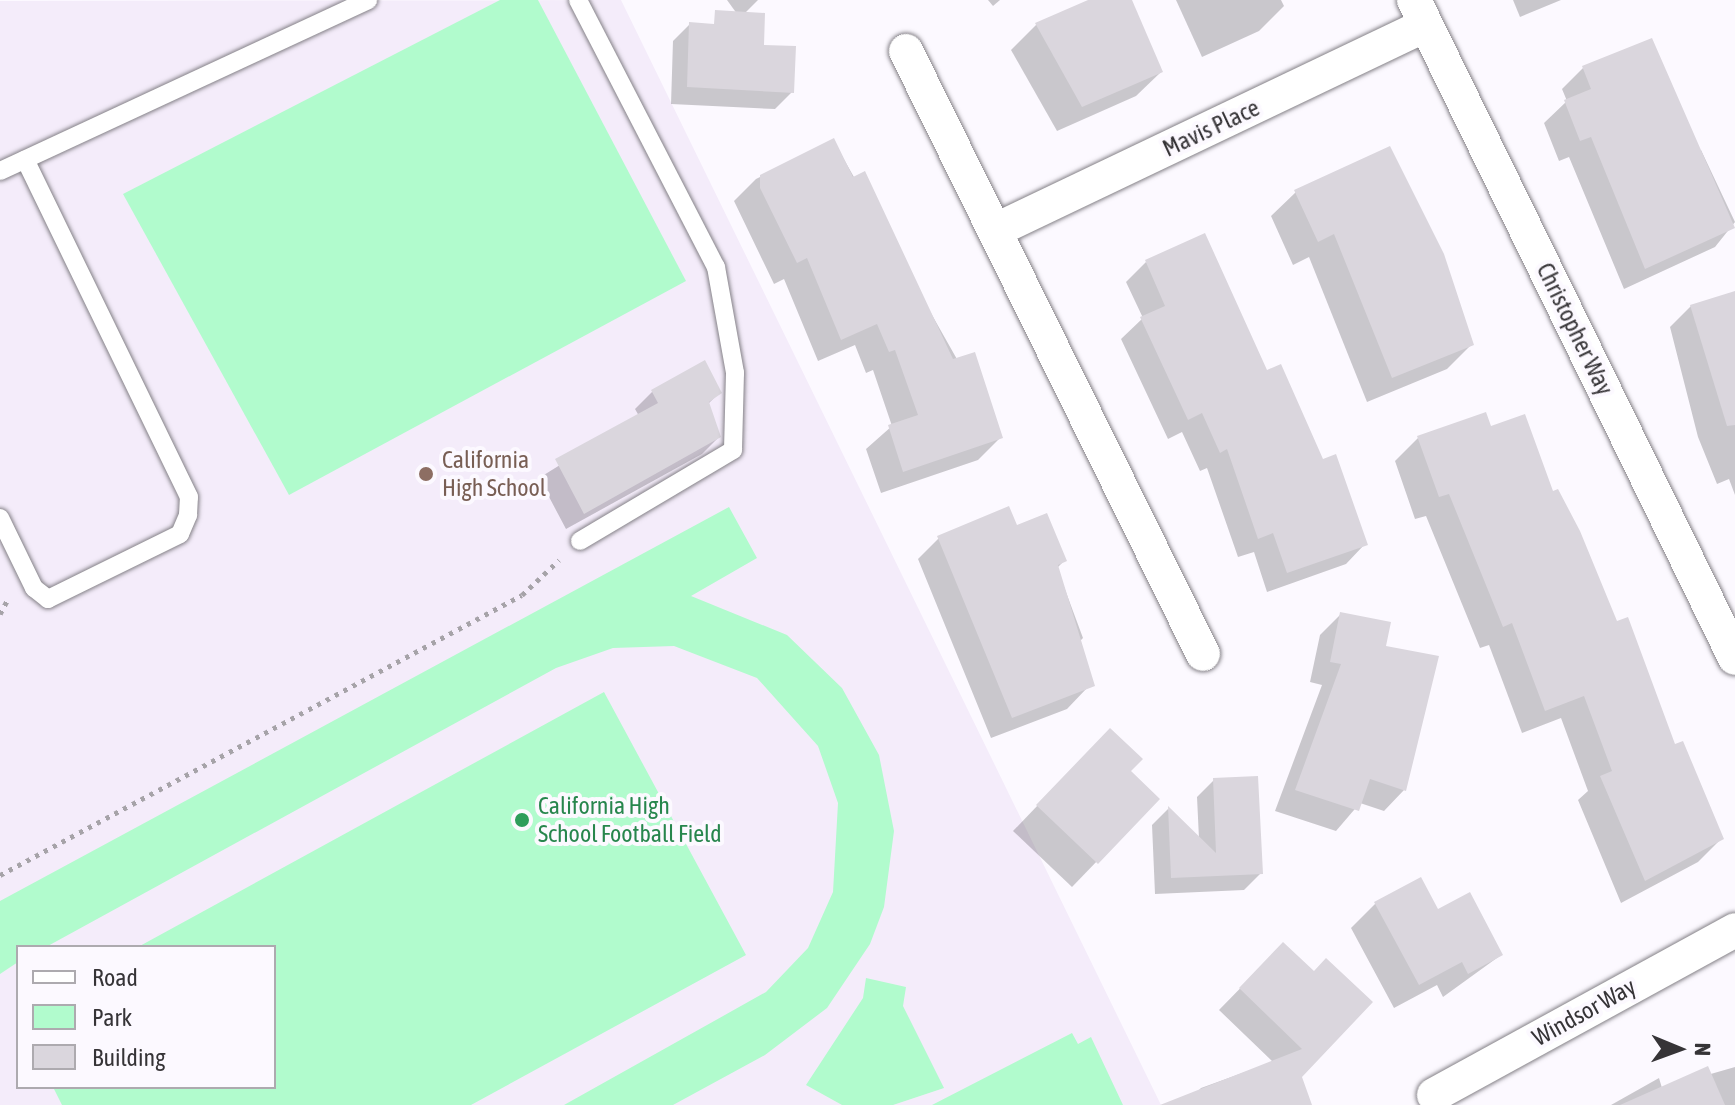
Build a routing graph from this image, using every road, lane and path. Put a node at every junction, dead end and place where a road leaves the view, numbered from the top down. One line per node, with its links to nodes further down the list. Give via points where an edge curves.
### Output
1 (368, 0): 5 (lane)
2 (578, 0): 9 (lane, via 716,267 735,373 733,450)
3 (1420, 13): 7 (street, Mavis Place); 11 (street, Christopher Way)
4 (906, 51): 7 (street)
5 (25, 160): 6 (lane); 8 (lane, via 189,497 188,515 180,534 48,599 34,588)
6 (0, 171)
7 (996, 230): 10 (street)
8 (0, 518)
9 (580, 541): 12 (path, via 522,595)
10 (1203, 654)
11 (1735, 658)
12 (0, 875)
13 (1735, 930): 14 (street, Windsor Way)
14 (1434, 1095)

